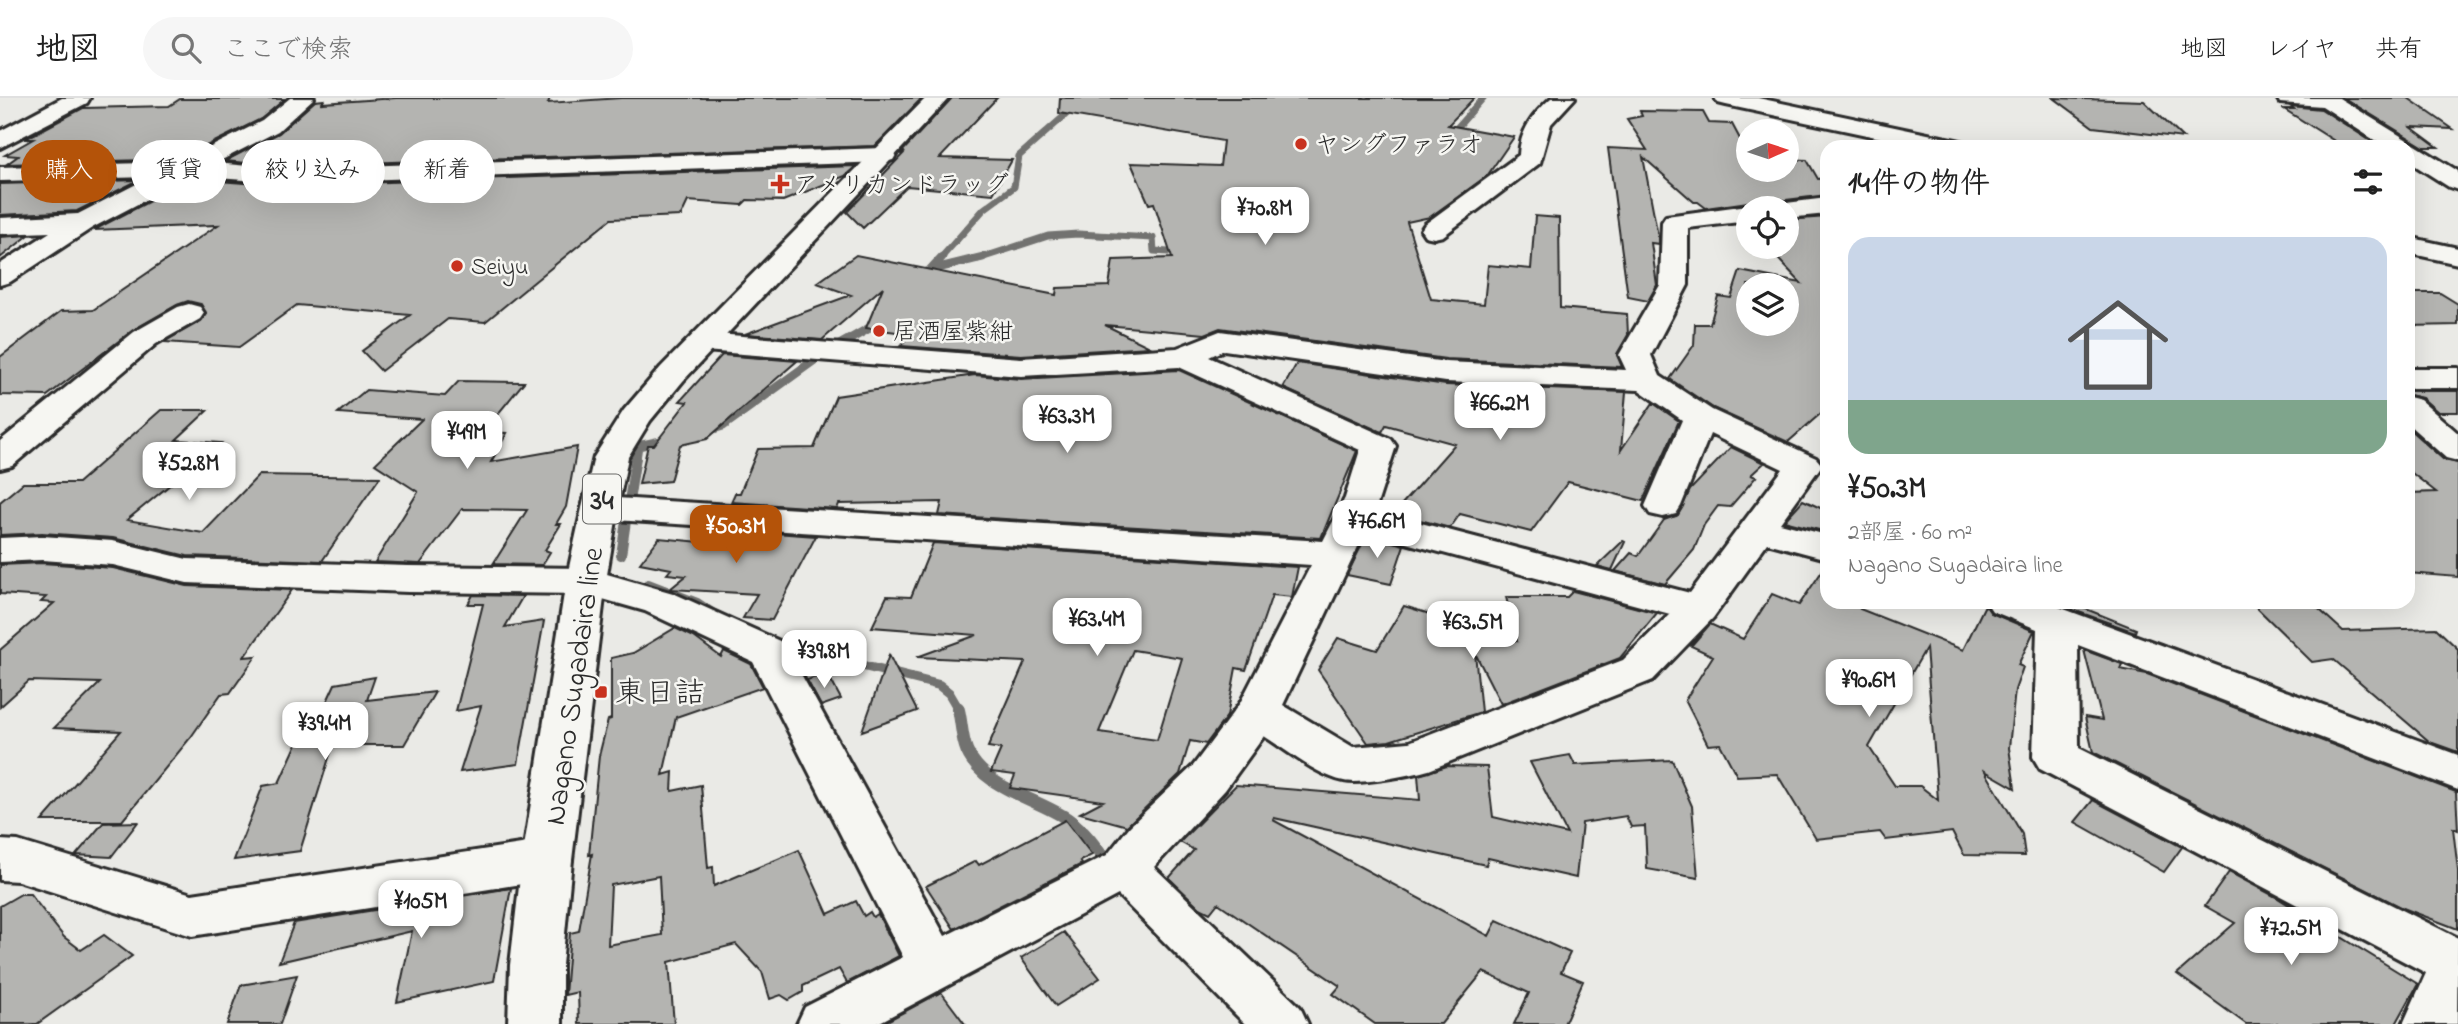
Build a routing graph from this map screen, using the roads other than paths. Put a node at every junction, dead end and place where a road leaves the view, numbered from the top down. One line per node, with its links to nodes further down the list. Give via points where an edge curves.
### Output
1 (79, 98): 10 (main road)
2 (303, 98): 11 (main road, via 270,126)
3 (938, 98): 13 (main road, Nagano Sugadaira line / 34)
4 (1564, 98): 24 (main road, via 1538,122 1530,142 1531,158)
5 (1726, 98): 8 (main road)
6 (2288, 98): 7 (main road)
7 (2325, 99): 9 (main road)
8 (1922, 140)
9 (2390, 140)
10 (0, 141)
11 (227, 149)
12 (2415, 155): 17 (main road)
13 (884, 156): 15 (main road, via 332,174); 29 (main road, Nagano Sugadaira line / 34)
14 (131, 171): 16 (main road)
15 (227, 172)
16 (0, 174)
17 (2458, 182)
18 (131, 198): 22 (main road)
19 (1820, 207): 20 (main road)
20 (1799, 208)
21 (1736, 214): 33 (main road, via 1675,222 1674,285 1635,355)
22 (83, 222): 23 (main road); 27 (main road)
23 (0, 226)
24 (1434, 230)
25 (2415, 247): 26 (main road)
26 (2458, 256)
27 (1, 275)
28 (189, 313): 37 (main road, via 145,338)
29 (704, 342): 30 (main road, via 1021,367); 39 (main road, Nagano Sugadaira line / 34, via 636,417 611,457)
30 (1183, 357): 33 (main road, via 1220,340 1446,372); 40 (main road, via 1379,446)
31 (2415, 378): 32 (main road)
32 (2458, 378)
33 (1647, 381): 34 (main road)
34 (1700, 416): 38 (main road); 41 (main road, via 1804,465)
35 (2416, 422): 36 (main road)
36 (2458, 451)
37 (0, 459)
38 (1662, 506)
39 (600, 508): 44 (main road); 45 (main road, Nagano Sugadaira line / 34)
40 (1353, 517): 44 (main road); 46 (main road)
41 (1758, 529): 42 (main road); 46 (main road)
42 (1820, 545)
43 (0, 550): 45 (main road, via 113,554 187,571)
44 (1333, 554): 49 (main road)
45 (586, 581): 52 (main road, Nagano Sugadaira line / 34); 55 (main road, via 659,602 769,653)
46 (1699, 609): 49 (main road, via 1638,670 1413,758 1346,765)
47 (2026, 609): 48 (main road)
48 (2059, 621): 50 (main road); 54 (main road, via 2056,757)
49 (1258, 711): 53 (main road, via 1209,778)
50 (2458, 773)
51 (0, 860): 52 (main road, via 18,861 192,915)
52 (547, 860): 56 (main road, Nagano Sugadaira line / 34)
53 (1124, 869): 55 (main road); 58 (main road)
54 (2457, 962): 59 (main road)
55 (935, 968): 57 (main road)
56 (535, 1024)
57 (824, 1024)
58 (1281, 1024)
59 (2430, 1024)

